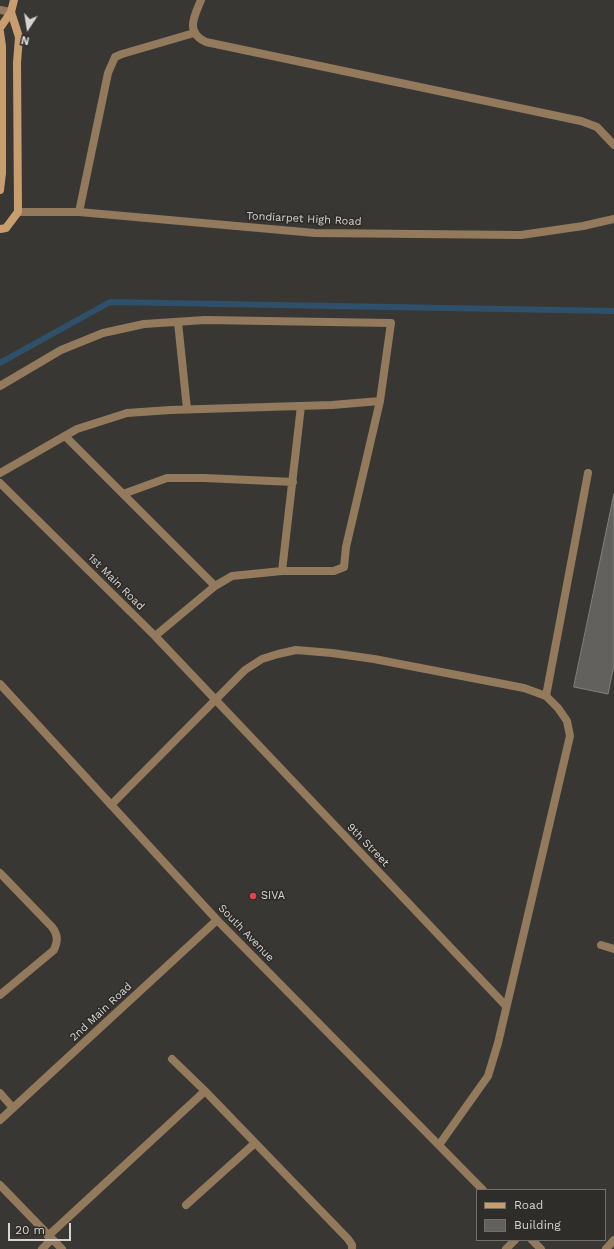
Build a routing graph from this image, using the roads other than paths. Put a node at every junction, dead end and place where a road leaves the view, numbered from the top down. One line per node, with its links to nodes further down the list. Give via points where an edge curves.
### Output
1 (14, 0): 4 (main road)
2 (201, 0): 7 (street, via 192,28)
3 (0, 10): 4 (street)
4 (11, 12): 5 (main road); 10 (main road, via 18,37)
5 (0, 28)
6 (0, 32): 9 (main road)
7 (194, 33): 8 (street, via 206,42 581,121 597,127); 11 (street, via 115,57 108,73)
8 (614, 145)
9 (0, 190)
10 (18, 212): 11 (street, Tondiarpet High Road); 13 (main road, via 6,228)
11 (79, 212): 12 (street, Tondiarpet High Road, via 315,233 521,235)
12 (614, 219)
13 (0, 229)
14 (178, 322): 15 (street, via 144,324 102,333 61,350); 16 (street, via 205,320 391,323); 18 (street)
15 (0, 386)
16 (380, 401): 17 (street); 25 (street, via 346,548 344,567 334,570)
17 (302, 406): 18 (street); 22 (street)
18 (187, 409): 19 (street, via 127,413 77,429)
19 (65, 436): 21 (street); 24 (street)
20 (588, 472): 29 (street)
21 (0, 473)
22 (293, 482): 24 (street, via 167,478); 25 (street)
23 (0, 483): 27 (street, 1st Main Road)
24 (123, 494): 26 (street)
25 (282, 571): 26 (street, via 232,576)
26 (215, 586): 27 (street)
27 (155, 636): 30 (street, 1st Main Road)
28 (0, 684): 31 (street, South Avenue)
29 (546, 696): 30 (street, via 524,688 374,659 296,650 262,660 245,670); 37 (street, via 567,721 570,736)
30 (214, 700): 31 (street); 37 (street, 9th Street)
31 (111, 805): 33 (street, South Avenue)
32 (0, 873): 36 (street, via 52,927 57,942 54,950)
33 (217, 920): 41 (street, 2nd Main Road); 44 (street, South Avenue)
34 (602, 945): 35 (street)
35 (614, 949)
36 (0, 994)
37 (506, 1006): 44 (street, via 488,1076)
38 (172, 1059): 39 (street)
39 (206, 1091): 43 (street); 48 (street)
40 (0, 1093): 41 (street)
41 (12, 1108): 42 (street, 2nd Main Road)
42 (0, 1120)
43 (255, 1142): 47 (street); 54 (street, via 348,1239)
44 (439, 1145): 46 (street, South Avenue)
45 (0, 1185): 48 (street)
46 (482, 1189)
47 (186, 1205)
48 (50, 1237): 52 (street); 53 (street)
49 (614, 1240): 57 (street)
50 (514, 1241): 55 (street)
51 (533, 1241): 56 (street)
52 (42, 1249)
53 (62, 1249)
54 (352, 1249)
55 (506, 1249)
56 (541, 1249)
57 (606, 1249)

